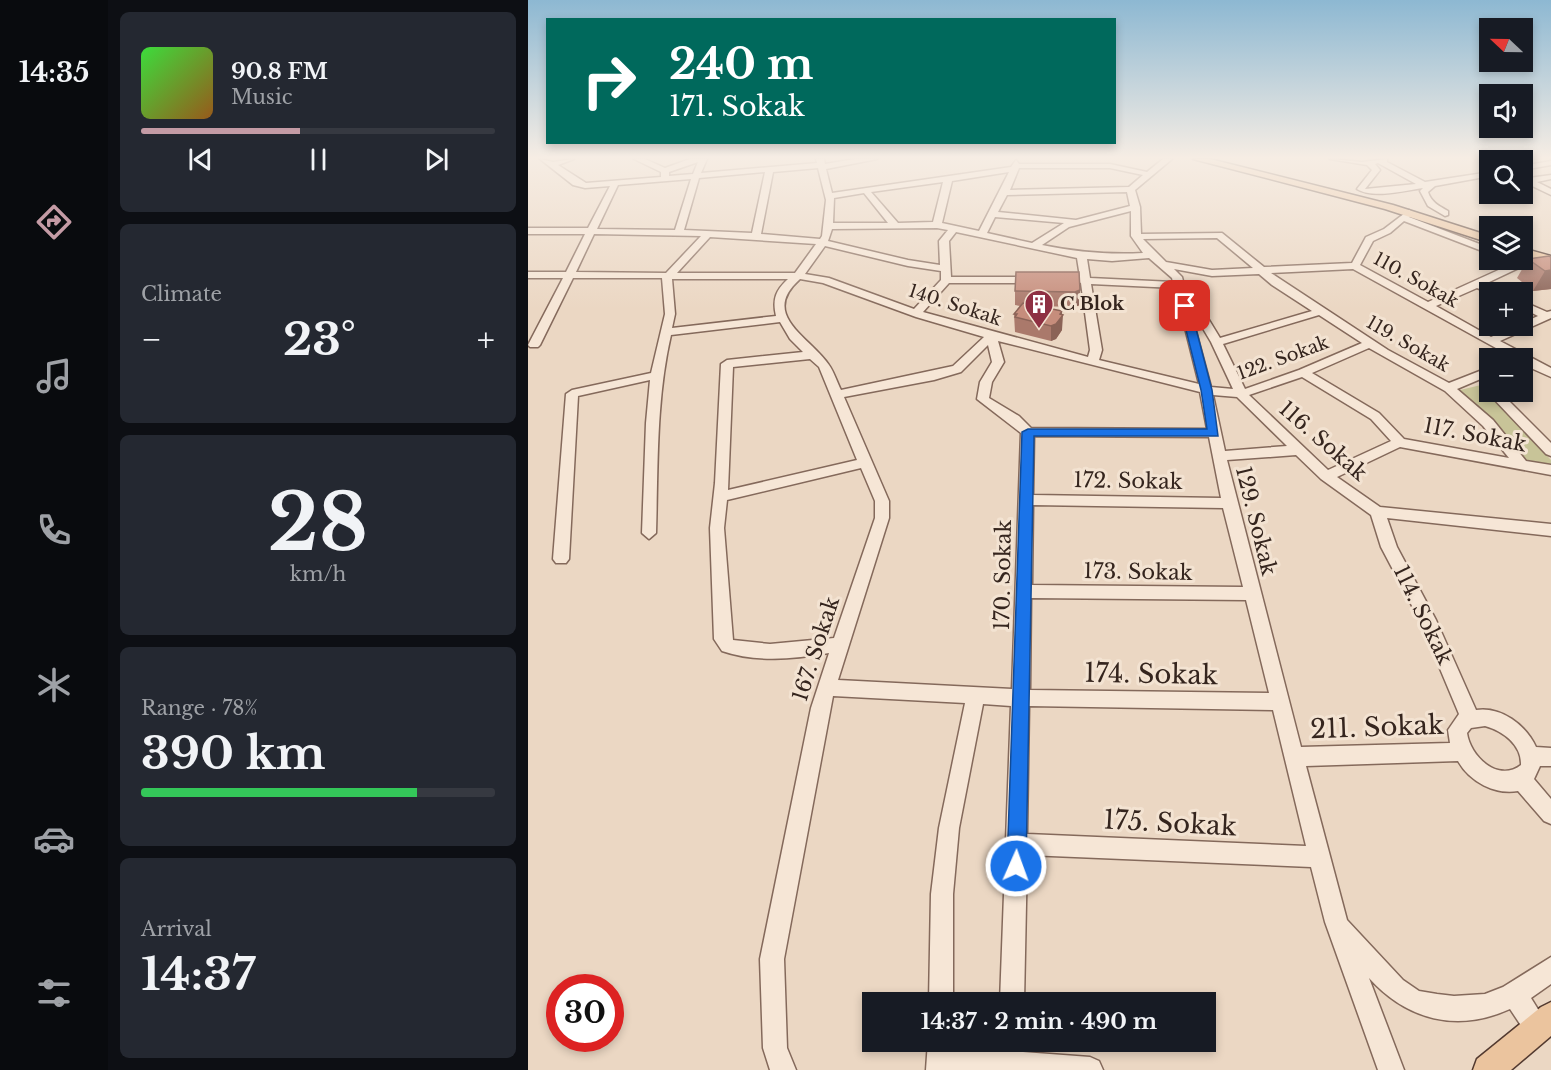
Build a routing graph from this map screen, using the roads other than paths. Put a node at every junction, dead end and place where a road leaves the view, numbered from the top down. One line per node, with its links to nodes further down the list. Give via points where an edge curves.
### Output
1 (603, 209): 22 (street)
2 (686, 209): 23 (street)
3 (761, 209): 27 (street)
4 (828, 209): 19 (street)
5 (881, 209): 17 (street)
6 (941, 209): 18 (street)
7 (996, 209): 13 (street)
8 (1129, 209): 16 (street)
9 (1136, 209): 26 (street)
10 (1383, 209): 15 (main road)
11 (1432, 209): 14 (main road)
12 (1442, 209): 14 (street)
13 (993, 214): 16 (street); 24 (street)
14 (1450, 214)
15 (1406, 215): 28 (main road); 32 (street); 40 (street, via 1387,231 1369,238)
16 (1091, 220): 31 (street, via 1066,225)
17 (894, 224): 18 (street); 19 (street)
18 (937, 225): 20 (street)
19 (827, 226): 30 (street)
20 (954, 228): 24 (street); 44 (street, via 944,241)
21 (528, 231): 22 (street)
22 (592, 231): 23 (street); 43 (street)
23 (679, 233): 25 (street)
24 (981, 235): 31 (street)
25 (707, 236): 27 (street); 47 (street)
26 (1136, 236): 37 (street); 42 (street, 119. Sokak, via 1218,235 1234,244)
27 (756, 237): 30 (street)
28 (1479, 237)
29 (1533, 242): 33 (main road)
30 (822, 243): 44 (street); 46 (street)
31 (1033, 246): 35 (street)
32 (1479, 246)
33 (1551, 248)
34 (1533, 255): 36 (main road)
35 (1082, 256): 37 (street); 48 (street)
36 (1537, 256): 38 (street); 39 (main road)
37 (1158, 260): 42 (street, via 1212,273); 49 (street)
38 (1533, 260)
39 (1551, 260)
40 (1355, 266): 42 (street); 51 (street, 110. Sokak)
41 (1516, 270): 50 (street)
42 (1261, 272): 53 (street, 119. Sokak)
43 (571, 274): 45 (street, 140. Sokak); 47 (street, 140. Sokak); 57 (street)
44 (946, 274): 48 (street); 54 (street)
45 (528, 275)
46 (798, 276): 47 (street, 140. Sokak); 54 (street, 140. Sokak, via 825,280); 56 (street, via 784,288 778,302)
47 (667, 277): 59 (street, via 670,314)
48 (1085, 280): 49 (street); 67 (street, via 1095,350)
49 (1178, 281): 62 (street, 116. Sokak); 74 (street, 129. Sokak)
50 (1477, 284): 51 (street)
51 (1426, 307): 61 (street, 110. Sokak)
52 (1533, 308): 55 (street)
53 (1319, 312): 62 (street); 63 (street, 119. Sokak)
54 (917, 313): 60 (street, 140. Sokak)
55 (1549, 315): 61 (street)
56 (783, 318): 59 (street); 66 (street, 167. Sokak, via 794,337)
57 (543, 328): 58 (street); 64 (street)
58 (528, 329)
59 (666, 332): 71 (street)
60 (991, 336): 67 (street, 140. Sokak); 76 (street, via 957,369); 78 (street, via 998,362 986,382 983,399)
61 (1491, 341): 65 (street, 110. Sokak)
62 (1217, 342): 75 (street, 116. Sokak)
63 (1370, 343): 70 (street, 122. Sokak); 73 (street, 119. Sokak)
64 (534, 345)
65 (1503, 348)
66 (812, 354): 76 (street, 167. Sokak, via 824,366); 88 (street, via 727,363)
67 (1092, 362): 74 (street, 140. Sokak)
68 (1533, 363): 69 (street, 110. Sokak)
69 (1550, 371)
70 (1303, 373): 75 (street, 122. Sokak); 80 (street, via 1375,416)
71 (657, 375): 93 (street); 94 (street, via 572,394)
72 (1477, 375): 73 (street)
73 (1449, 388): 85 (street, 119. Sokak, via 1488,423)
74 (1206, 390): 75 (street, 122. Sokak); 79 (street, 129. Sokak)
75 (1241, 394): 81 (street, 116. Sokak)
76 (837, 395): 84 (street, 167. Sokak)
77 (1504, 402): 82 (street)
78 (1028, 432): 79 (street); 89 (street, 170. Sokak)
79 (1214, 433): 83 (street, 129. Sokak)
80 (1400, 443): 85 (street, 117. Sokak); 87 (street, 117. Sokak)
81 (1299, 450): 83 (street); 87 (street, 116. Sokak)
82 (1551, 451)
83 (1219, 456): 90 (street, 129. Sokak)
84 (867, 462): 88 (street); 97 (street, 167. Sokak, via 882,501 882,518)
85 (1522, 465): 86 (street, 117. Sokak)
86 (1551, 470)
87 (1326, 476): 91 (street, 116. Sokak)
88 (720, 497): 97 (street, via 717,528 723,639 728,646 780,653)
89 (1025, 500): 90 (street, 172. Sokak); 95 (street, 170. Sokak)
90 (1229, 503): 96 (street, 129. Sokak)
91 (1377, 512): 92 (street, 116. Sokak); 102 (street, 114. Sokak, via 1389,547 1428,620)
92 (1551, 530)
93 (649, 533)
94 (561, 559)
95 (1023, 591): 96 (street, 173. Sokak); 100 (street, 170. Sokak)
96 (1252, 594): 101 (street, 129. Sokak)
97 (841, 644): 98 (street, 167. Sokak)
98 (827, 688): 99 (street, 174. Sokak); 119 (street, 167. Sokak, via 772,959 776,1048)
99 (976, 696): 100 (street, 174. Sokak); 113 (street, via 948,828 942,894)
100 (1021, 698): 101 (street, 174. Sokak); 109 (street, 170. Sokak)
101 (1280, 702): 105 (street, 129. Sokak)
102 (1470, 718): 103 (street, via 1458,730); 104 (street, via 1494,719 1510,728 1523,741)
103 (1461, 752): 105 (street, 211. Sokak); 107 (street, via 1489,777 1506,782)
104 (1530, 756): 106 (street); 107 (street, via 1530,770)
105 (1294, 757): 110 (street, 129. Sokak)
106 (1551, 757)
107 (1521, 779): 108 (street)
108 (1551, 814)
109 (1017, 844): 110 (street, 175. Sokak); 114 (street, 170. Sokak)
110 (1320, 857): 111 (street, 129. Sokak)
111 (1336, 922): 115 (street, via 1392,984 1414,1001 1459,1010 1497,1004); 121 (street, 129. Sokak)
112 (1551, 969): 115 (street)
113 (941, 992)
114 (1012, 992)
115 (1516, 996): 116 (street)
116 (1544, 1022): 122 (main road)
117 (1011, 1052): 118 (street); 120 (street)
118 (940, 1058)
119 (783, 1070)
120 (1090, 1070)
121 (1391, 1070)
122 (1488, 1070)

